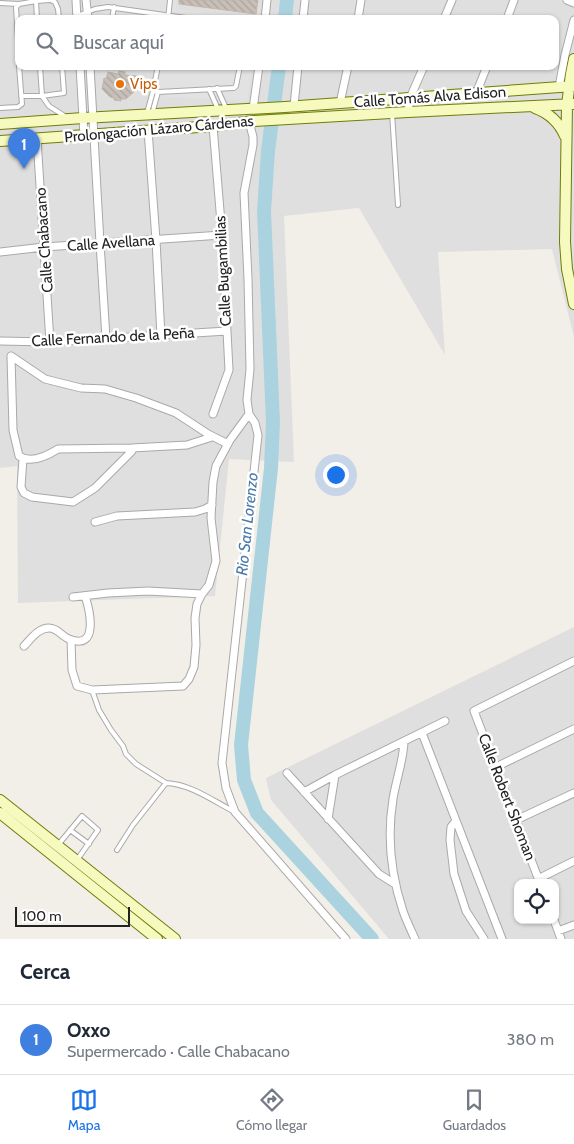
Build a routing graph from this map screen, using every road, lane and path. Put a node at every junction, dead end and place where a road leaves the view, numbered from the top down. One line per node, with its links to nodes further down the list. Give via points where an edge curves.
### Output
1 (51, 0): 12 (lane); 20 (lane, via 56,2)
2 (76, 0): 21 (street)
3 (86, 0): 22 (street)
4 (104, 0): 16 (lane)
5 (170, 0): 25 (lane)
6 (267, 0): 26 (street)
7 (305, 0): 27 (street)
8 (362, 0): 28 (street)
9 (452, 0): 29 (street)
10 (514, 0): 30 (street)
11 (567, 0): 14 (street)
12 (36, 1): 15 (lane); 19 (lane)
13 (0, 3): 15 (lane)
14 (574, 3)
15 (19, 4): 18 (lane)
16 (105, 7): 17 (lane); 22 (lane)
17 (114, 7): 23 (lane); 24 (lane)
18 (16, 15)
19 (38, 15)
20 (59, 15)
21 (77, 15)
22 (87, 15)
23 (113, 15)
24 (157, 15)
25 (168, 15)
26 (265, 15)
27 (303, 15)
28 (359, 15)
29 (446, 15)
30 (508, 15)
31 (574, 20): 45 (street, via 565,55)
32 (574, 59): 45 (main road)
33 (19, 70): 50 (lane)
34 (40, 70): 51 (lane)
35 (62, 70): 51 (lane, via 64,93)
36 (81, 70): 63 (street)
37 (90, 70): 63 (street)
38 (158, 70): 48 (lane)
39 (239, 70): 46 (lane, via 234,88)
40 (259, 70): 58 (street)
41 (297, 70): 56 (street)
42 (347, 70): 53 (street)
43 (422, 70): 52 (street)
44 (485, 70): 49 (street)
45 (568, 87): 49 (main road, Calle Tomás Alva Edison); 54 (main road)
46 (217, 88): 47 (lane); 59 (lane)
47 (209, 89): 48 (lane); 59 (lane)
48 (156, 91): 62 (lane)
49 (476, 94): 52 (main road, Calle Tomás Alva Edison)
50 (21, 96): 51 (lane); 57 (lane, via 22,104 18,107)
51 (42, 96): 64 (lane, via 49,106)
52 (410, 98): 53 (main road, Calle Tomás Alva Edison); 60 (street)
53 (340, 103): 56 (main road, Calle Tomás Alva Edison)
54 (571, 104): 55 (main road, Calle Tomás Alva Edison); 72 (main road)
55 (529, 106): 60 (main road, Calle Tomás Alva Edison); 72 (main road, via 553,118)
56 (289, 107): 58 (main road, Prolongación Lázaro Cárdenas)
57 (0, 108)
58 (255, 109): 59 (main road, Prolongación Lázaro Cárdenas)
59 (223, 111): 62 (main road, Prolongación Lázaro Cárdenas)
60 (408, 112): 61 (main road, Calle Tomás Alva Edison)
61 (392, 113): 65 (main road, Calle Tomás Alva Edison); 74 (lane)
62 (149, 114): 63 (main road, Prolongación Lázaro Cárdenas)
63 (88, 117): 64 (main road, Prolongación Lázaro Cárdenas); 70 (street)
64 (69, 119): 67 (main road, Prolongación Lázaro Cárdenas)
65 (288, 119): 66 (main road, Prolongación Lázaro Cárdenas)
66 (252, 121): 68 (main road, Prolongación Lázaro Cárdenas); 87 (street, via 253,145 244,193 250,369 246,400)
67 (0, 124)
68 (214, 126): 69 (main road, Prolongación Lázaro Cárdenas); 75 (street, Calle Bugambilias)
69 (148, 130): 70 (main road, Prolongación Lázaro Cárdenas); 76 (street)
70 (89, 135): 71 (main road, Prolongación Lázaro Cárdenas); 77 (street)
71 (37, 138): 73 (main road, Prolongación Lázaro Cárdenas); 78 (street, Calle Chabacano)
72 (566, 140): 80 (main road, via 565,257)
73 (0, 141)
74 (398, 205)
75 (222, 235): 76 (street, Calle Avellana); 81 (street, Calle Bugambilias)
76 (156, 240): 77 (street, Calle Avellana); 82 (street)
77 (100, 244): 78 (street, Calle Avellana); 83 (street)
78 (44, 247): 79 (street, Calle Avellana); 85 (street, Calle Chabacano)
79 (0, 252)
80 (574, 304)
81 (227, 331): 82 (street, Calle Fernando de la Peña); 86 (street, Calle Bugambilias, via 229,370)
82 (161, 336): 83 (street, Calle Fernando de la Peña)
83 (106, 338): 85 (street, Calle Fernando de la Peña)
84 (0, 341): 85 (street, Calle Fernando de la Peña)
85 (50, 342)
86 (213, 414)
87 (249, 414): 89 (street); 112 (street, via 258,435 222,764)
88 (212, 437): 89 (street); 90 (street, via 188,445); 91 (street, via 176,412 105,389 81,388 45,379 11,356 13,430 19,456)
89 (228, 444): 92 (street, via 216,466)
90 (132, 448): 91 (street, via 58,450 32,460); 91 (street, via 95,488 73,502 24,493 21,487)
91 (23, 459)
92 (212, 505): 93 (street, via 195,512 117,516); 94 (street, via 216,561 209,585)
93 (95, 522)
94 (202, 594): 95 (street, via 148,591); 100 (street, via 196,604 194,667 183,686)
95 (85, 596): 96 (street); 97 (street, via 91,623 89,634 86,639)
96 (73, 597)
97 (71, 640): 98 (street, via 48,628 39,630); 100 (street, via 72,670 77,686)
98 (24, 646)
99 (574, 660): 105 (street, Calle Robert Shoman, via 474,711)
100 (92, 690): 108 (lane, via 99,710 126,754)
101 (445, 721): 103 (street)
102 (574, 729): 105 (street)
103 (422, 733): 104 (street); 116 (street)
104 (404, 742): 107 (street); 126 (street, via 393,799 390,837)
105 (496, 767): 115 (street, Calle Robert Shoman)
106 (287, 773): 109 (street)
107 (335, 775): 109 (street); 114 (street)
108 (166, 782): 112 (lane, via 177,783); 120 (lane)
109 (304, 792): 114 (street)
110 (574, 793): 115 (street)
111 (0, 800): 119 (main road)
112 (235, 812): 131 (street)
113 (0, 813): 119 (main road)
114 (328, 819): 126 (street, via 378,874)
115 (516, 820): 124 (street, Calle Robert Shoman)
116 (456, 821): 133 (street, via 451,827 450,840 454,874 466,911); 134 (street)
117 (70, 830): 118 (lane); 118 (lane, via 82,816 98,830); 119 (lane)
118 (89, 844): 121 (lane)
119 (54, 850): 121 (main road); 123 (main road)
120 (117, 850)
121 (76, 861): 123 (lane); 130 (main road)
122 (574, 861): 125 (street)
123 (70, 870): 129 (main road)
124 (538, 879)
125 (542, 879)
126 (395, 884): 132 (street)
127 (574, 925): 128 (street)
128 (560, 935)
129 (157, 939)
130 (175, 939)
131 (346, 939)
132 (415, 939)
133 (484, 939)
134 (502, 939)

